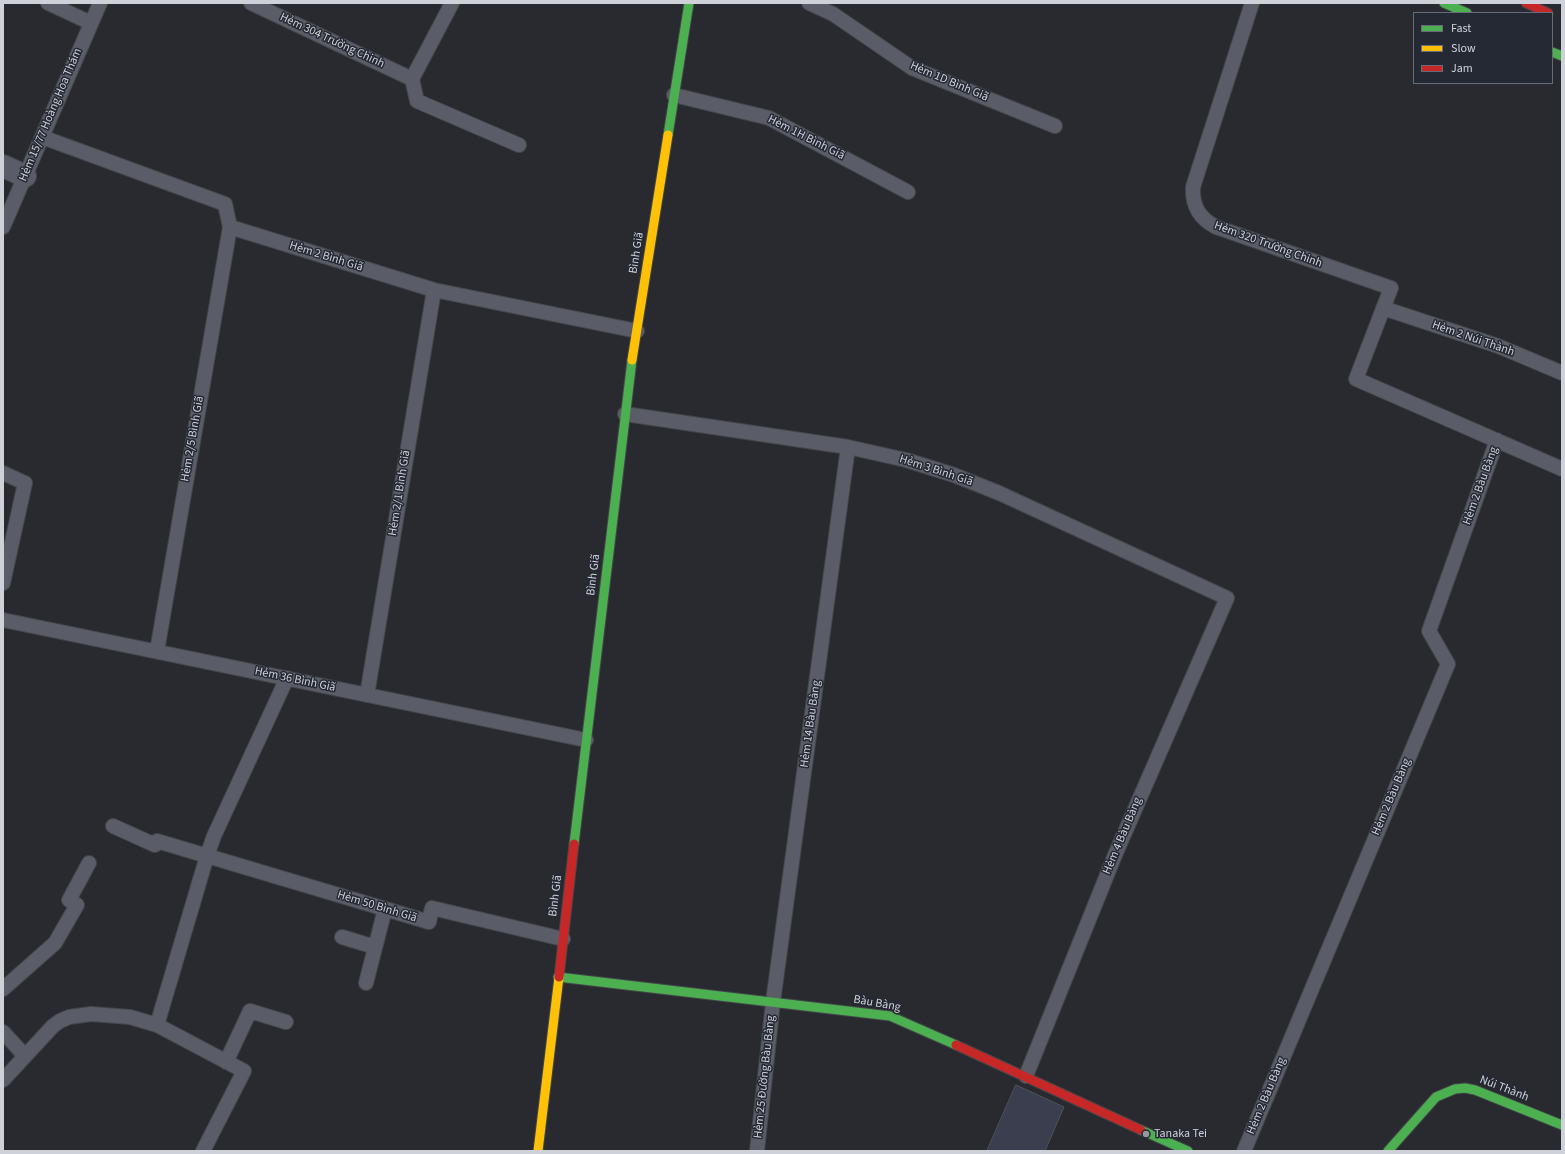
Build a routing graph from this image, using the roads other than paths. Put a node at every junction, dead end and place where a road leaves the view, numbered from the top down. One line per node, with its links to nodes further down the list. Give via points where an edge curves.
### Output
1 (48, 3): 12 (lane)
2 (100, 3): 12 (lane, Hẻm 15/77 Hoàng Hoa Thám)
3 (251, 3): 13 (lane, Hẻm 304 Trường Chinh)
4 (452, 3): 13 (lane)
5 (689, 3): 14 (street, Bình Giã)
6 (809, 3): 15 (lane, Hẻm 1D Bình Giã, via 833,14 912,68)
7 (1252, 3): 24 (lane, Hẻm 320 Trường Chinh, via 1193,187 1197,211 1202,218 1216,227 1391,288)
8 (1444, 3): 10 (street)
9 (1526, 3): 11 (street)
10 (1464, 12)
11 (1546, 12)
12 (91, 23): 16 (lane, Hẻm 15/77 Hoàng Hoa Thám)
13 (412, 79): 17 (lane, via 417,101)
14 (674, 95): 20 (lane, Hẻm 1H Bình Giã, via 769,118); 25 (street, Bình Giã)
15 (1055, 126)
16 (42, 137): 19 (lane, Hẻm 15/77 Hoàng Hoa Thám); 22 (lane, via 225,204)
17 (519, 145)
18 (3, 166): 19 (street)
19 (25, 176): 21 (lane, Hẻm 15/77 Hoàng Hoa Thám)
20 (908, 192)
21 (3, 227)
22 (230, 227): 23 (lane, Hẻm 2 Bình Giã); 35 (lane, Hẻm 2/5 Bình Giã)
23 (434, 290): 25 (lane, Hẻm 2 Bình Giã); 37 (lane, Hẻm 2/1 Bình Giã)
24 (1383, 308): 26 (lane, Hẻm 2 Núi Thành, via 1498,346); 28 (lane, via 1356,379)
25 (637, 331): 27 (street, Bình Giã)
26 (1562, 373)
27 (625, 414): 29 (lane, Hẻm 3 Bình Giã); 38 (street, Bình Giã)
28 (1497, 440): 30 (lane); 62 (lane, Hẻm 2 Bàu Bàng, via 1429,631 1448,664)
29 (848, 447): 33 (lane, Hẻm 3 Bình Giã, via 913,462 954,475 999,493); 49 (lane, Hẻm 14 Bàu Bàng)
30 (1562, 469)
31 (3, 473): 32 (lane, via 25,484)
32 (3, 583)
33 (1227, 598): 55 (lane, Hẻm 4 Bàu Bàng, via 1115,855)
34 (3, 620): 35 (lane, Hẻm 36 Bình Giã)
35 (157, 651): 36 (lane, Hẻm 36 Bình Giã)
36 (287, 678): 37 (lane, Hẻm 36 Bình Giã); 40 (lane, via 221,819)
37 (367, 695): 38 (lane, Hẻm 36 Bình Giã)
38 (586, 740): 44 (street, Bình Giã)
39 (113, 826): 40 (lane, Hẻm 50 Bình Giã, via 155,845 157,841)
40 (207, 856): 42 (lane, Hẻm 50 Bình Giã); 51 (lane)
41 (89, 863): 48 (lane, via 68,900 77,905 55,943)
42 (385, 909): 44 (lane, Hẻm 50 Bình Giã, via 429,922 432,908); 45 (lane)
43 (342, 937): 45 (lane)
44 (563, 939): 46 (street, Bình Giã)
45 (375, 947): 47 (lane)
46 (558, 977): 49 (street, Bàu Bàng); 60 (street, Bình Giã)
47 (366, 983)
48 (3, 989)
49 (773, 1002): 55 (street, Bàu Bàng, via 890,1016); 61 (lane, Hẻm 25 Đường Bàu Bàng)
50 (286, 1022): 54 (lane, via 250,1011)
51 (157, 1025): 53 (lane, via 116,1015 91,1014 69,1018 53,1026); 54 (lane)
52 (3, 1032): 53 (lane)
53 (25, 1056): 56 (lane)
54 (226, 1062): 59 (lane, via 244,1071)
55 (1026, 1076): 58 (street, Bàu Bàng)
56 (3, 1080)
57 (1562, 1126): 63 (street, Núi Thành, via 1475,1090 1454,1089 1436,1097)
58 (1184, 1150)
59 (203, 1151)
60 (538, 1151)
61 (757, 1151)
62 (1244, 1151)
63 (1388, 1151)

